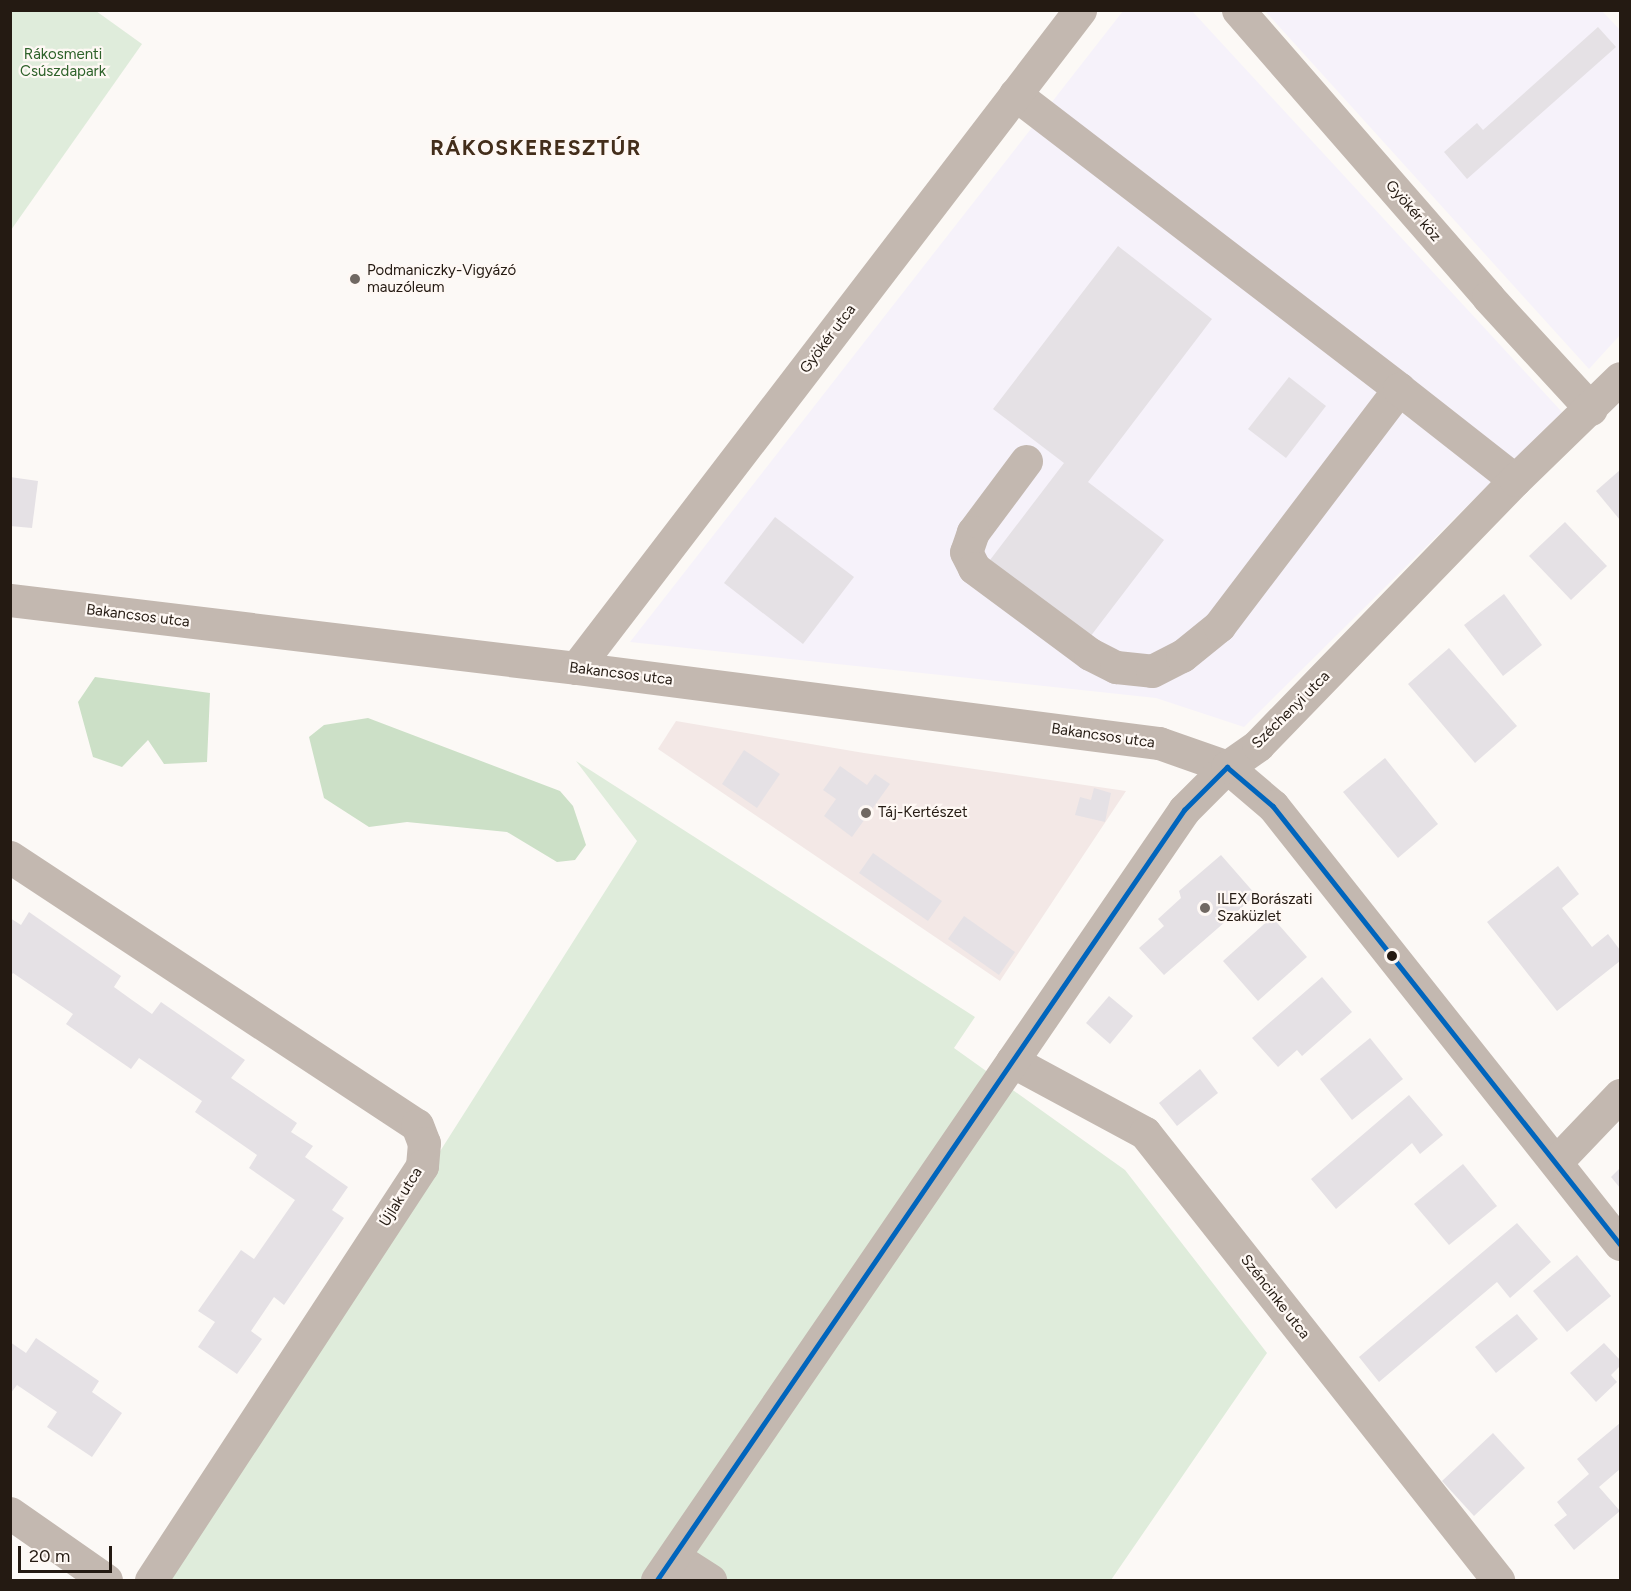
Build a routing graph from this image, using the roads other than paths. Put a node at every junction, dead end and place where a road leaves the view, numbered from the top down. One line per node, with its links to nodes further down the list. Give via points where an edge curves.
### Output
1 (1080, 10): 3 (street, Gyökér utca)
2 (1238, 10): 6 (street, Gyökér köz)
3 (1016, 94): 5 (street); 10 (street, Gyökér utca)
4 (1620, 378): 6 (street, Széchenyi utca)
5 (1399, 389): 7 (street, via 1219,626 1182,656 1152,670 1116,667 1090,654 974,568 966,552 973,532); 8 (street)
6 (1591, 409): 8 (street, Széchenyi utca)
7 (1026, 461)
8 (1515, 480): 11 (street, Széchenyi utca, via 1258,745)
9 (10, 600): 10 (street, Bakancsos utca)
10 (576, 668): 11 (street, Bakancsos utca, via 1159,742)
11 (1227, 767): 13 (street, Széchenyi utca, via 1184,810); 15 (street, via 1272,806)
12 (10, 857): 20 (street, Újlak utca, via 417,1125 424,1143 422,1166)
13 (1012, 1060): 18 (street, Széchenyi utca); 22 (street, Széncinke utca, via 1145,1133)
14 (1620, 1095): 15 (street)
15 (1556, 1162): 16 (street)
16 (1620, 1244)
17 (10, 1513): 19 (street)
18 (665, 1569): 21 (street)
19 (106, 1581)
20 (151, 1581)
21 (710, 1581)
22 (1498, 1581)

